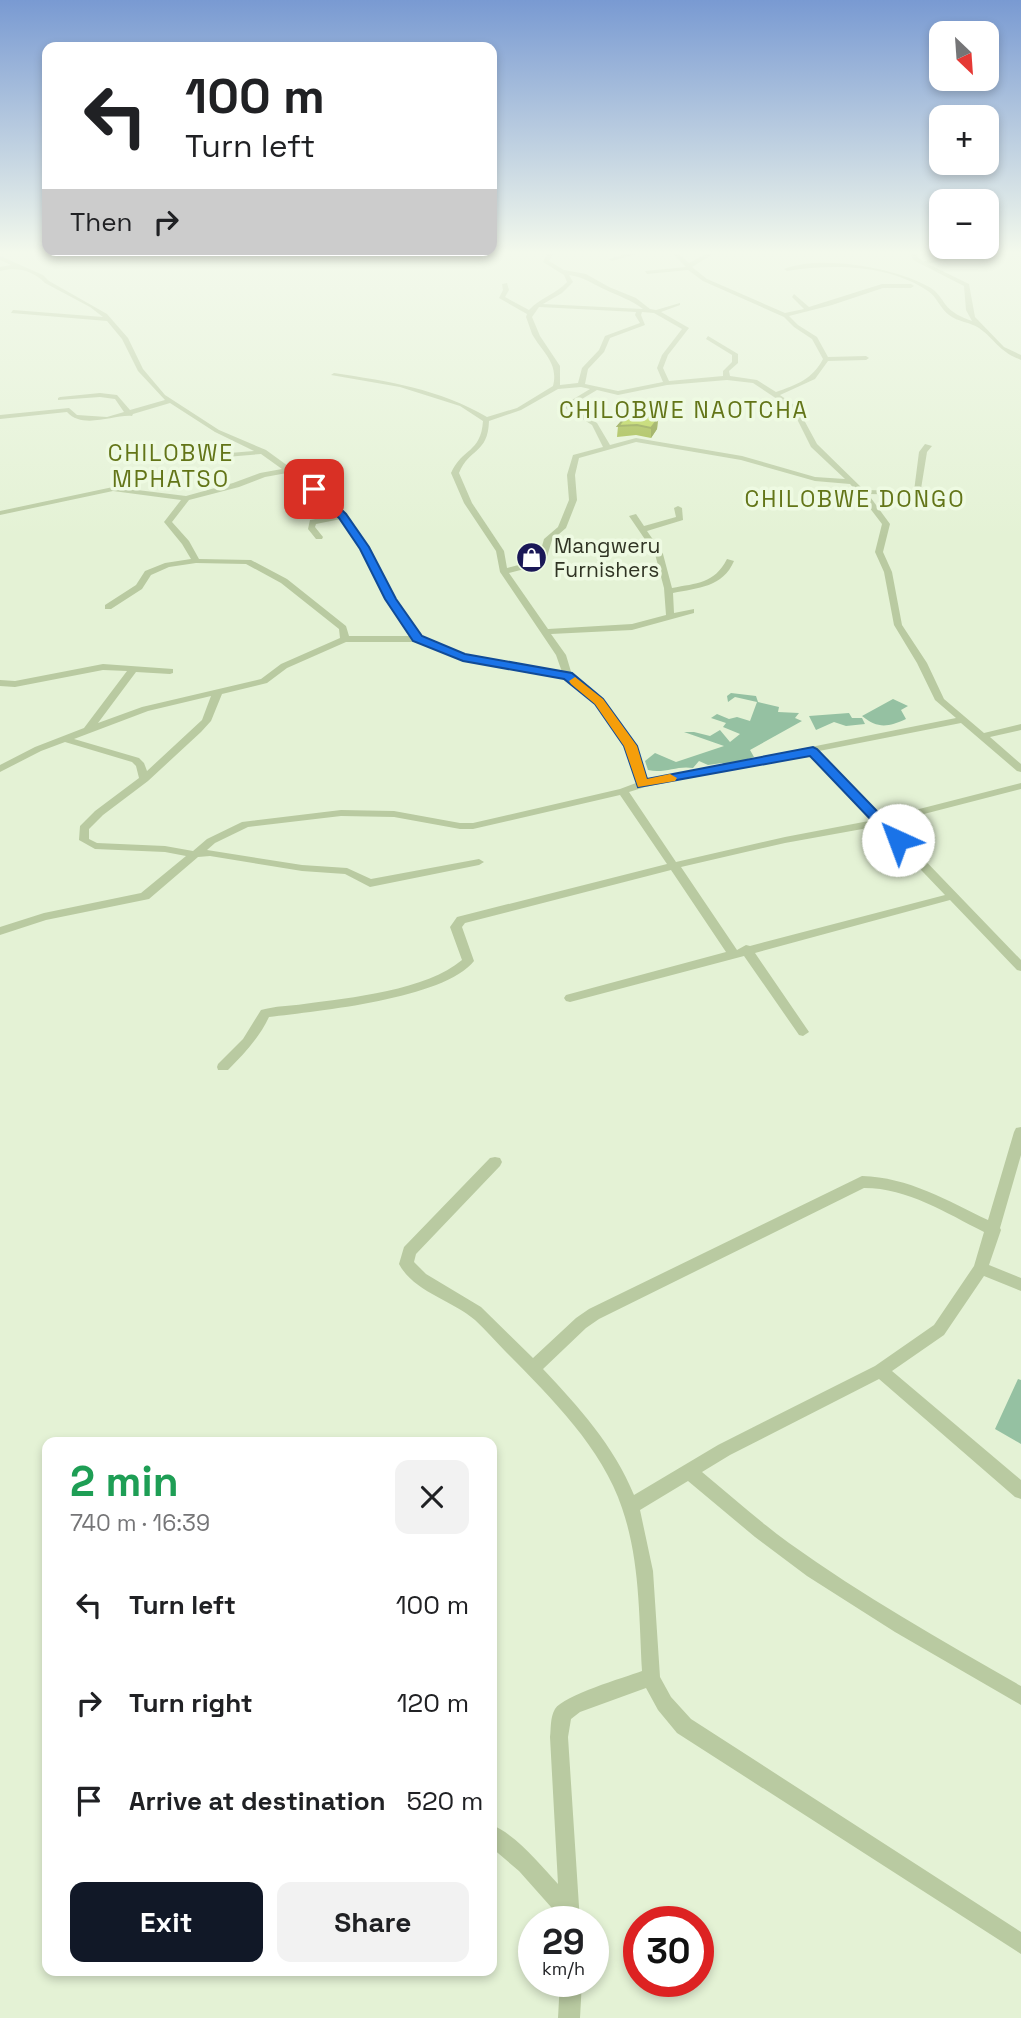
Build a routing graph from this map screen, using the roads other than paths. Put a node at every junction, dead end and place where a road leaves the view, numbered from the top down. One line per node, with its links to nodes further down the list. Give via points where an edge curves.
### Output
1 (130, 348): 19 (street, via 150,384)
2 (548, 348): 15 (street, via 559,371)
3 (603, 348): 14 (street, via 587,365)
4 (671, 348): 13 (street, via 660,370)
5 (725, 348): 12 (street, via 735,354 725,372)
6 (821, 348): 10 (street)
7 (1002, 348): 9 (street)
8 (866, 358): 10 (street)
9 (1021, 358)
10 (826, 359): 17 (street, via 813,380)
11 (334, 375): 22 (street, via 401,385 462,405)
12 (727, 378): 13 (street); 17 (street, via 755,381)
13 (667, 383): 16 (street, via 623,393)
14 (581, 385): 15 (street); 16 (street)
15 (556, 387): 22 (street, via 519,409)
16 (595, 389): 24 (street, via 565,406 595,425)
17 (777, 394): 28 (street, via 797,410 814,445)
18 (60, 399): 20 (street, via 117,397)
19 (170, 401): 20 (street); 25 (street, via 217,431)
20 (130, 415): 21 (street, via 75,417 69,410)
21 (0, 418)
22 (486, 420): 39 (street, via 486,438 460,462 455,473 468,503 496,542)
23 (928, 446): 29 (street, via 917,493)
24 (607, 447): 28 (street, via 636,440 731,455 815,479); 39 (street, via 576,457 569,515 548,539 543,558)
25 (263, 452): 26 (street); 27 (street)
26 (217, 456)
27 (289, 470): 30 (street); 33 (street)
28 (853, 482): 29 (street)
29 (862, 492): 52 (street, via 887,526 880,552 898,625 940,700)
30 (186, 498): 32 (street, via 113,489); 37 (street, via 168,522)
31 (678, 508): 35 (street, via 680,518)
32 (0, 513)
33 (343, 516): 36 (street, via 313,522); 46 (street)
34 (633, 516): 35 (street)
35 (644, 529): 40 (street, via 659,554)
36 (318, 537)
37 (196, 561): 41 (street, via 149,573 139,587); 45 (street, via 248,562 270,572 343,628)
38 (730, 561): 40 (street, via 715,581)
39 (504, 572): 44 (street)
40 (668, 591): 43 (street)
41 (108, 607)
42 (691, 611): 43 (street)
43 (670, 615): 44 (street, via 632,627)
44 (547, 632): 49 (street)
45 (345, 639): 46 (street); 51 (street, via 284,666 268,679)
46 (418, 639): 49 (street, via 463,657)
47 (134, 668): 48 (street); 50 (street, via 103,667); 54 (street)
48 (170, 671)
49 (568, 676): 61 (street, via 599,701 633,752)
50 (0, 683)
51 (218, 691): 54 (street, via 145,709); 60 (street, via 198,730)
52 (961, 720): 55 (street); 57 (street)
53 (1021, 727): 55 (street)
54 (88, 730): 56 (street)
55 (982, 736): 59 (street)
56 (64, 739): 58 (street); 60 (street, via 133,757 140,763)
57 (813, 751): 61 (street); 64 (street)
58 (0, 769)
59 (1021, 769)
60 (144, 779): 65 (street, via 84,828 84,840 95,846)
61 (642, 784): 63 (street)
62 (1021, 786): 64 (street)
63 (622, 791): 65 (street, via 467,827 385,813 273,820 228,831); 67 (street)
64 (881, 822): 67 (street); 68 (street)
65 (193, 854): 66 (street, via 346,871 370,883); 69 (street, via 145,896)
66 (479, 862)
67 (672, 866): 71 (street); 75 (street, via 461,920 456,926 468,961 455,972 370,998 265,1013 245,1047)
68 (953, 896): 70 (street); 72 (street)
69 (0, 931)
70 (746, 950): 71 (street); 74 (street)
71 (733, 953): 73 (street)
72 (1021, 967)
73 (570, 999)
74 (803, 1032)
75 (223, 1067)
76 (1021, 1132): 78 (street)
77 (495, 1162): 81 (street, via 410,1251 406,1264 477,1312)
78 (994, 1230): 79 (street); 81 (street, via 898,1186 862,1182 594,1314)
79 (981, 1268): 80 (street); 82 (street, via 939,1330)
80 (1021, 1285)
81 (533, 1368): 85 (street, via 598,1447)
82 (880, 1371): 83 (street); 84 (street)
83 (690, 1472): 85 (street); 87 (street, via 833,1583)
84 (1021, 1491)
85 (631, 1506): 86 (street, via 646,1577)
86 (651, 1677): 90 (street, via 574,1705 562,1714 559,1737); 91 (street, via 656,1691 684,1726)
87 (1021, 1696)
88 (497, 1839): 89 (street, via 526,1864)
89 (562, 1906)
90 (569, 1906)
91 (1021, 1944)
92 (570, 1997): 93 (street)
93 (569, 2018)

